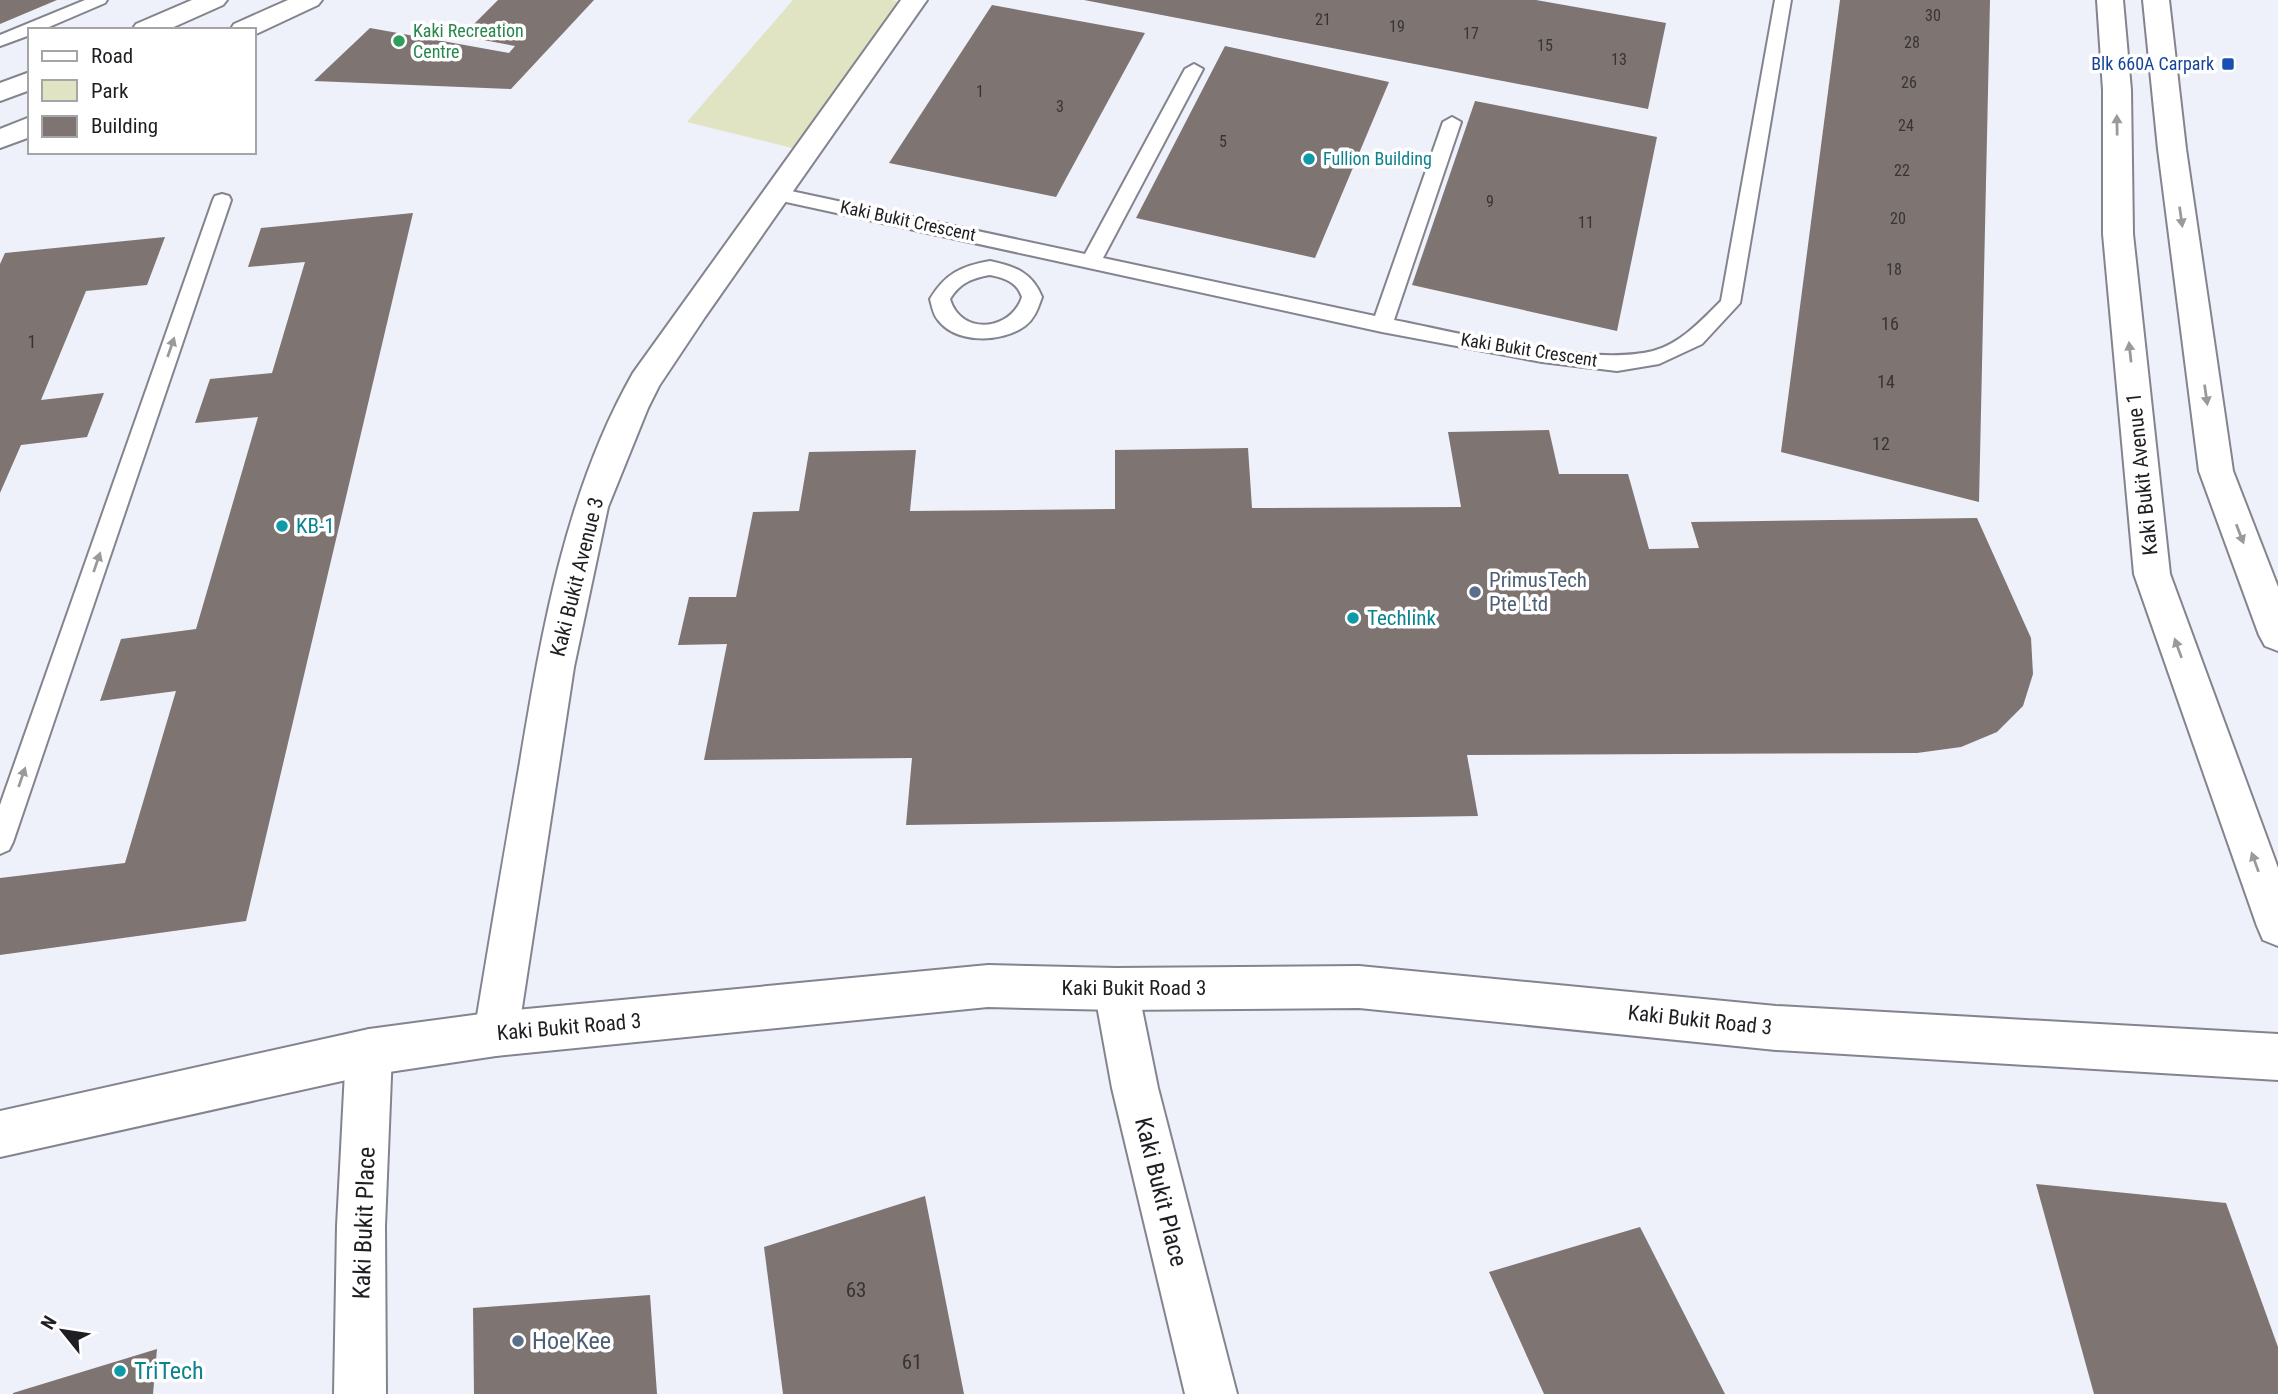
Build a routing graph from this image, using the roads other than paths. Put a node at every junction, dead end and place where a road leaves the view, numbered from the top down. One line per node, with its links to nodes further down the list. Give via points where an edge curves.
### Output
1 (99, 0): 8 (lane)
2 (214, 0): 9 (main road)
3 (309, 0): 10 (main road)
4 (914, 0): 19 (main road, Kaki Bukit Avenue 3)
5 (1783, 0): 26 (lane, Kaki Bukit Crescent, via 1730,303 1695,339 1658,357 1617,364)
6 (2110, 0): 29 (main road, Kaki Bukit Avenue 1, one-way to 6, via 2152,574 2118,234 2117,90)
7 (2156, 0): 27 (main road, one-way to 27, via 2216,471)
8 (31, 28)
9 (150, 28)
10 (247, 28)
11 (28, 29): 12 (lane)
12 (0, 41)
13 (1195, 69): 23 (lane)
14 (28, 81): 15 (main road)
15 (0, 93)
16 (1452, 122): 26 (lane)
17 (28, 126): 18 (main road)
18 (0, 139)
19 (777, 194): 21 (lane, Kaki Bukit Crescent); 31 (main road, Kaki Bukit Avenue 3, via 645,381 591,507 555,667)
20 (222, 200): 28 (lane, one-way to 20)
21 (971, 235): 22 (lane, Kaki Bukit Crescent); 24 (lane)
22 (1040, 249): 23 (lane, Kaki Bukit Crescent); 25 (lane)
23 (1092, 260): 26 (lane, Kaki Bukit Crescent)
24 (968, 271): 25 (lane, via 990,268); 25 (lane, via 949,283 940,299 945,315 961,327 984,332 1008,327 1026,313 1032,297)
25 (1025, 281)
26 (1382, 325)
27 (2278, 635)
28 (0, 842)
29 (2278, 926)
30 (1116, 989): 31 (main road, Kaki Bukit Road 3, via 988,986); 33 (main road, Kaki Bukit Road 3, via 1359,987 1776,1028); 36 (main road, Kaki Bukit Place, via 1135,1088)
31 (496, 1034): 32 (main road, Kaki Bukit Road 3)
32 (369, 1052): 34 (main road, Kaki Bukit Road 3); 35 (main road, Kaki Bukit Place)
33 (2278, 1057)
34 (0, 1134)
35 (360, 1394)
36 (1211, 1394)

